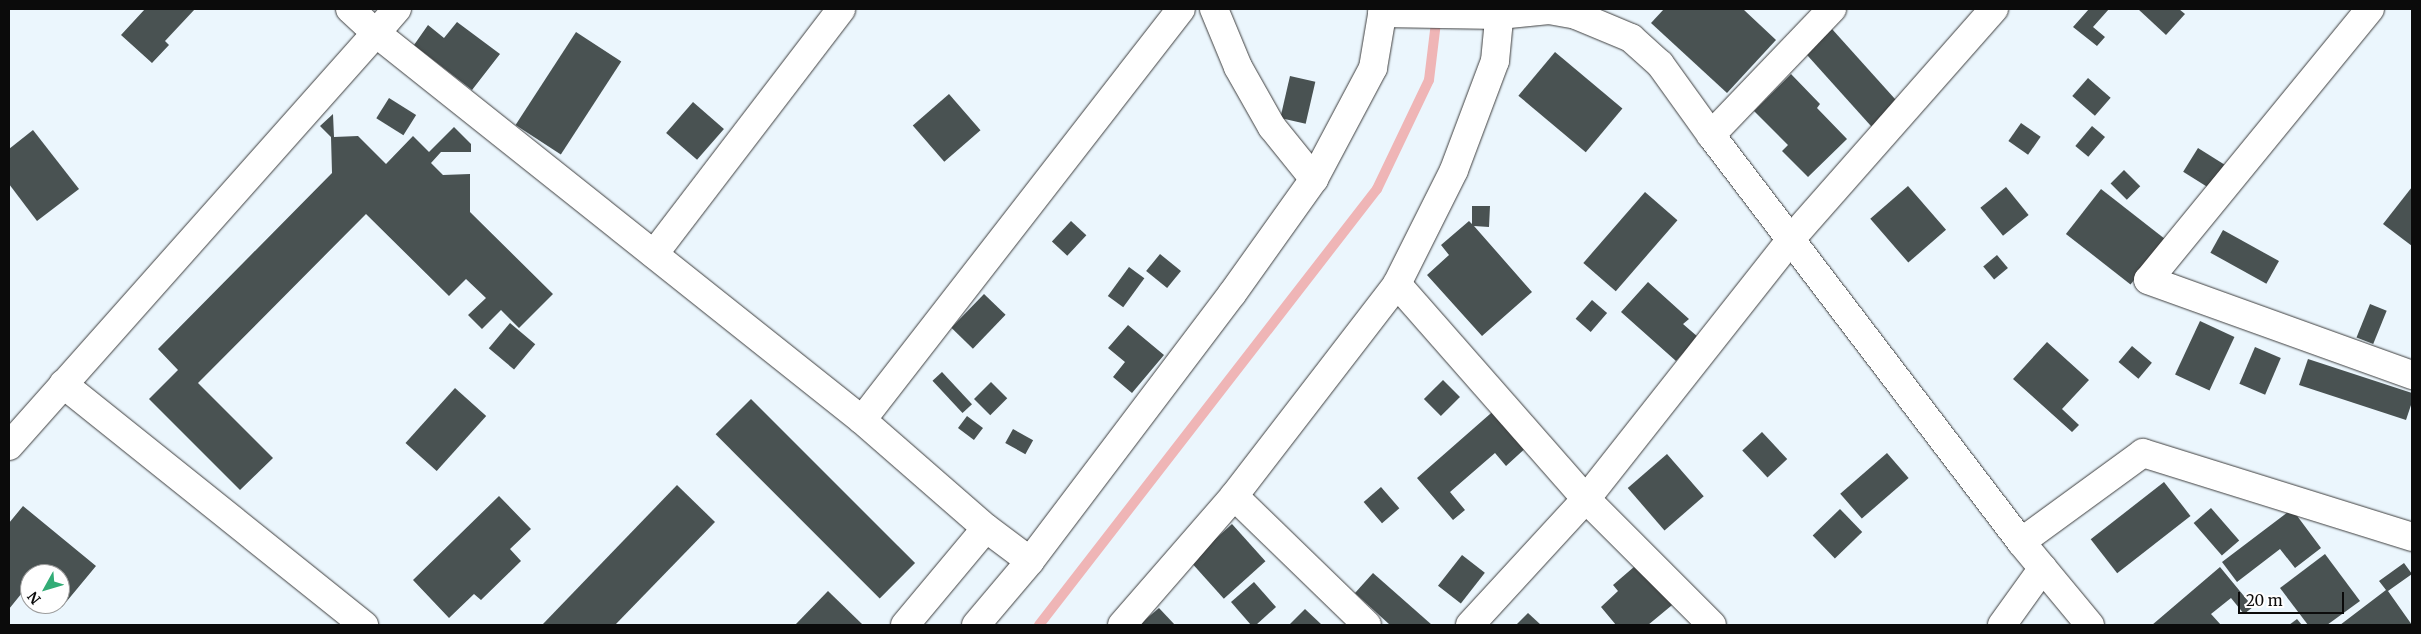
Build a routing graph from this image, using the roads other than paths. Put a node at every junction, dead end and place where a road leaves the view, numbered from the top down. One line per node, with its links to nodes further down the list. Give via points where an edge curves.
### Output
1 (350, 9): 11 (street)
2 (397, 9): 11 (street)
3 (841, 9): 15 (street)
4 (1181, 9): 19 (street)
5 (1214, 9): 13 (street, via 1238,67 1272,127)
6 (1832, 9): 12 (street)
7 (1994, 9): 14 (street)
8 (2370, 9): 17 (street, via 2148,280)
9 (1383, 11): 10 (street); 13 (street, via 1372,68)
10 (1499, 12): 12 (street, via 1549,10 1576,15 1632,38 1660,64); 16 (street, via 1495,60 1454,170)
11 (376, 33): 15 (street); 18 (street)
12 (1711, 135): 14 (street)
13 (1314, 179): 26 (street, via 1232,294)
14 (1791, 239): 22 (street); 25 (street)
15 (654, 254): 19 (street)
16 (1397, 284): 21 (street); 22 (street)
17 (2412, 375)
18 (63, 384): 20 (street); 28 (street)
19 (862, 420): 23 (street)
20 (9, 446)
21 (1234, 496): 31 (street); 32 (street)
22 (1586, 499): 33 (street); 34 (street)
23 (986, 528): 26 (street); 29 (street)
24 (2412, 537): 25 (street, via 2143,453)
25 (2021, 542): 27 (street)
26 (1030, 562): 30 (street)
27 (2043, 568): 35 (street); 36 (street)
28 (364, 625)
29 (905, 625)
30 (976, 625)
31 (1122, 625)
32 (1368, 625)
33 (1470, 625)
34 (1712, 625)
35 (2002, 625)
36 (2090, 625)

